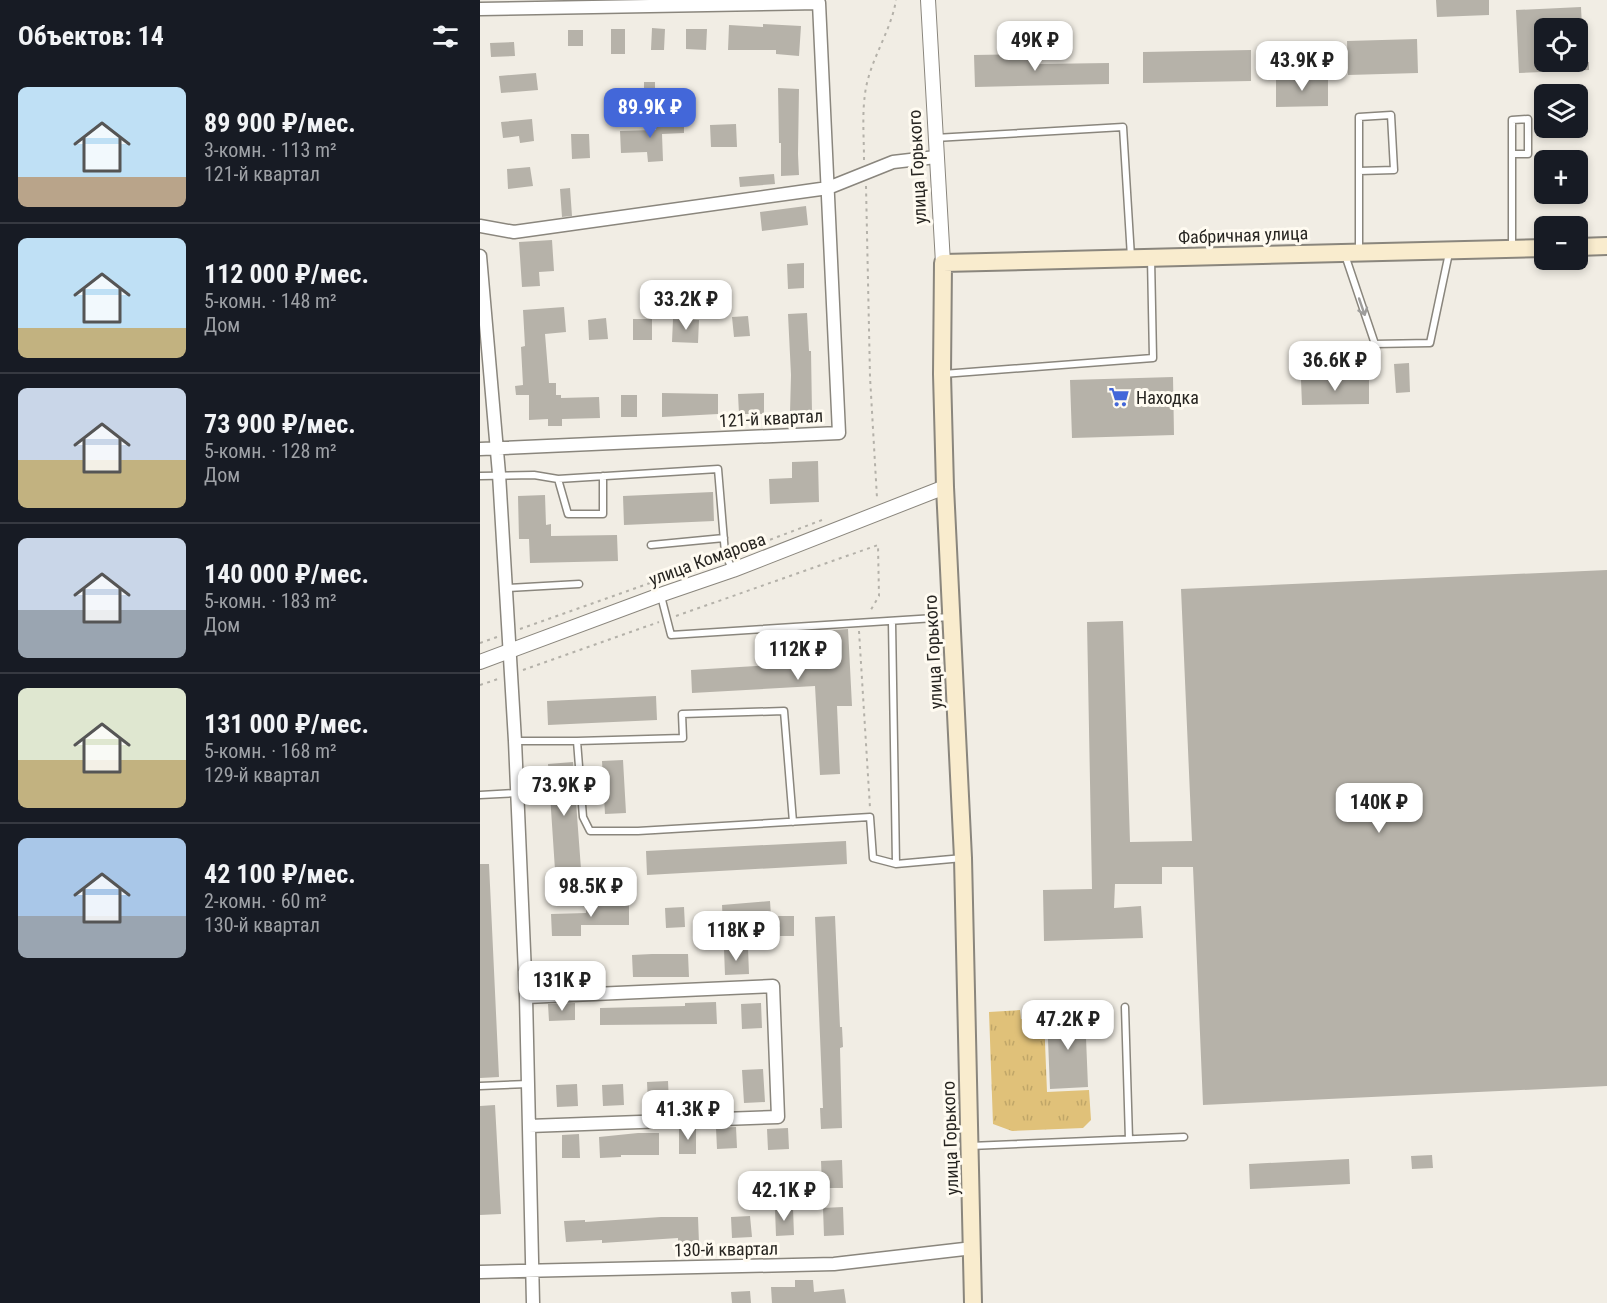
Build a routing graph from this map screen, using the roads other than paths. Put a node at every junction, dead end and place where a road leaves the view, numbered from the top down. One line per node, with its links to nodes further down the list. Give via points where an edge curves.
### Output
1 (928, 0): 3 (street, улица Горького)
2 (480, 9): 7 (street, 121-й квартал, via 819,3)
3 (935, 138): 5 (street, улица Горького); 17 (lane, via 1124,127)
4 (1512, 154): 4 (lane, via 1512,120 1528,119 1528,154); 11 (lane)
5 (936, 157): 7 (street, via 893,162); 18 (street, улица Горького)
6 (1359, 171): 6 (lane, via 1359,117 1391,115 1394,170); 14 (lane)
7 (828, 188): 8 (street, via 514,232); 20 (street, 121-й квартал, via 838,433)
8 (480, 226)
9 (1607, 246): 10 (main road)
10 (1588, 247)
11 (1512, 248): 12 (main road, Фабричная улица); 13 (main road, Фабричная улица)
12 (1534, 248)
13 (1450, 249): 14 (main road, Фабричная улица); 14 (lane, one-way to 13, via 1375,344 1430,343)
14 (1351, 252): 16 (main road, Фабричная улица)
15 (480, 256): 20 (street)
16 (1151, 257): 17 (main road, Фабричная улица); 19 (lane, via 1153,358)
17 (1131, 258): 18 (main road, Фабричная улица)
18 (943, 263): 19 (main road, улица Горького)
19 (942, 374): 26 (main road, улица Горького)
20 (496, 448): 21 (street); 22 (street)
21 (480, 449)
22 (499, 474): 23 (lane); 25 (lane); 31 (street)
23 (480, 476)
24 (603, 476): 25 (lane); 25 (lane, via 603,514 568,514); 27 (lane, via 718,469)
25 (558, 479)
26 (945, 487): 29 (street, улица Комарова); 33 (main road, улица Горького)
27 (724, 538): 28 (lane); 29 (lane)
28 (651, 545)
29 (733, 570): 32 (street, улица Комарова)
30 (579, 584): 31 (lane)
31 (506, 588): 35 (street)
32 (660, 595): 34 (lane, via 671,635); 35 (street, улица Комарова)
33 (950, 617): 34 (lane); 42 (main road, улица Горького)
34 (892, 622): 43 (lane)
35 (510, 652): 36 (street, улица Комарова); 37 (street)
36 (480, 662)
37 (515, 741): 38 (lane); 39 (street)
38 (577, 741): 41 (lane, via 584,817 590,831); 41 (lane, via 683,738 682,714 784,711)
39 (517, 793): 40 (lane); 44 (street)
40 (480, 795)
41 (793, 822): 43 (lane, via 870,817 873,858)
42 (963, 858): 43 (lane); 51 (main road, улица Горького)
43 (896, 864)
44 (526, 997): 46 (street); 48 (street, via 772,986 778,1117)
45 (1125, 1007): 50 (lane)
46 (528, 1084): 47 (lane); 48 (street)
47 (480, 1086)
48 (529, 1126): 54 (street)
49 (1184, 1137): 50 (lane)
50 (1129, 1139): 51 (lane)
51 (970, 1146): 52 (main road, улица Горького)
52 (973, 1248): 54 (street, 130-й квартал, via 834,1264); 56 (main road, улица Горького)
53 (482, 1270): 54 (street, 130-й квартал)
54 (531, 1270): 55 (street)
55 (533, 1303)
56 (973, 1303)

